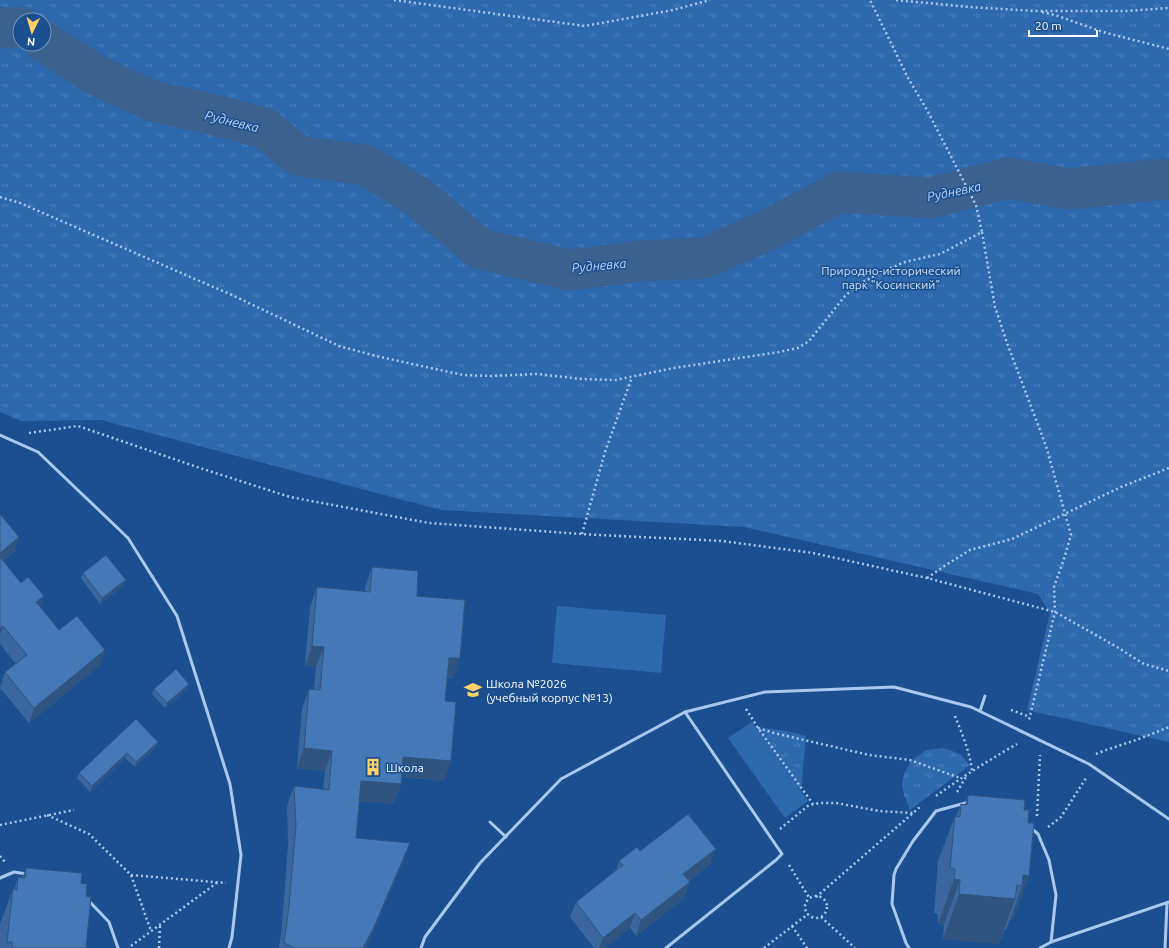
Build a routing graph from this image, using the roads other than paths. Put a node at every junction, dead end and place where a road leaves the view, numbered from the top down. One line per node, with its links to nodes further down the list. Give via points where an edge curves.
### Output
1 (2, 436): 16 (lane, via 38,452 128,538 177,616 230,784 240,855)
2 (985, 696): 3 (lane)
3 (980, 711): 4 (lane, via 894,687 765,692); 6 (lane, via 1089,764)
4 (685, 712): 9 (lane, via 561,779); 18 (lane, via 782,854)
5 (972, 802): 19 (lane, via 936,811 896,869 892,904)
6 (1169, 819)
7 (490, 822): 9 (lane)
8 (1030, 828): 14 (lane, via 1037,834 1049,860 1056,895)
9 (506, 837): 17 (lane, via 480,863 425,937)
10 (29, 874): 11 (lane, via 14,872)
11 (0, 878)
12 (84, 897): 15 (lane, via 109,922)
13 (1168, 903): 14 (lane); 21 (lane)
14 (1051, 942): 20 (lane)
15 (118, 948)
16 (229, 948)
17 (421, 948)
18 (666, 948)
19 (909, 948)
20 (1040, 948)
21 (1165, 948)

